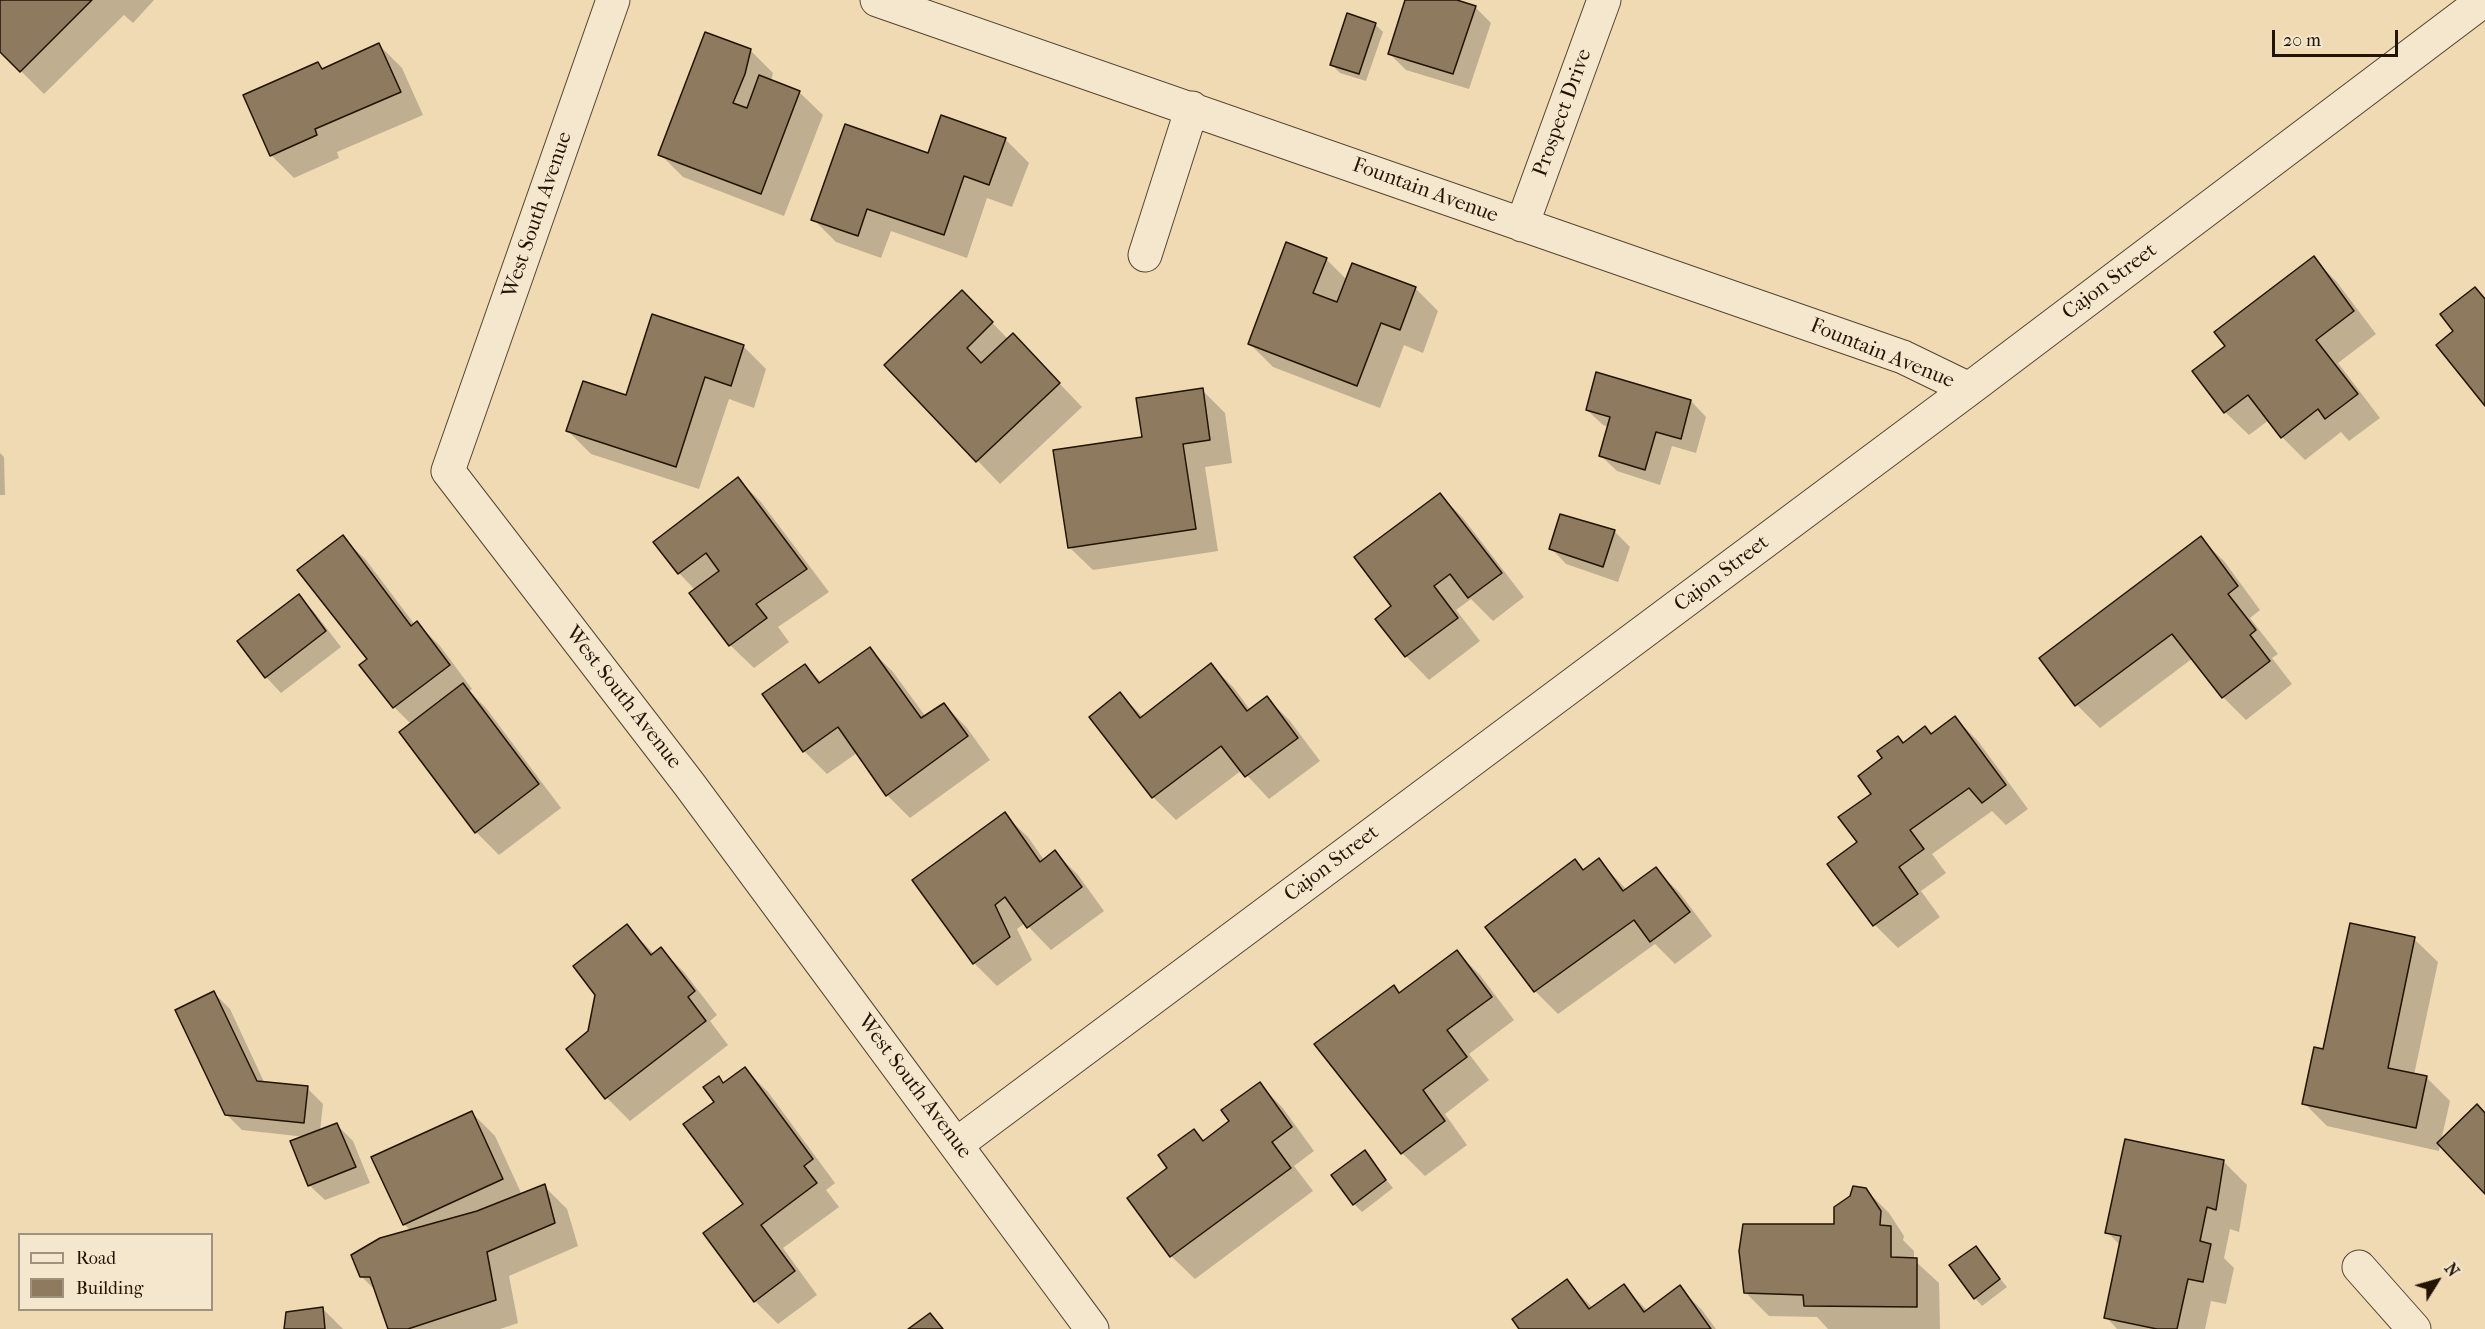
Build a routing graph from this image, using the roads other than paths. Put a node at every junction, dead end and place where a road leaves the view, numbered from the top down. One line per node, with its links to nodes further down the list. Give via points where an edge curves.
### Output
1 (613, 0): 9 (street, West South Avenue, via 448,471 689,784)
2 (877, 0): 5 (street, Fountain Avenue)
3 (1604, 0): 6 (street, Prospect Drive)
4 (2484, 0): 8 (street, Cajon Street)
5 (1192, 108): 6 (street, Fountain Avenue); 7 (street)
6 (1522, 225): 8 (street, Fountain Avenue, via 1903,357)
7 (1144, 255)
8 (1969, 389): 9 (street, Cajon Street)
9 (957, 1144): 11 (street, West South Avenue)
10 (2359, 1267): 12 (street)
11 (1092, 1329)
12 (2414, 1329)

